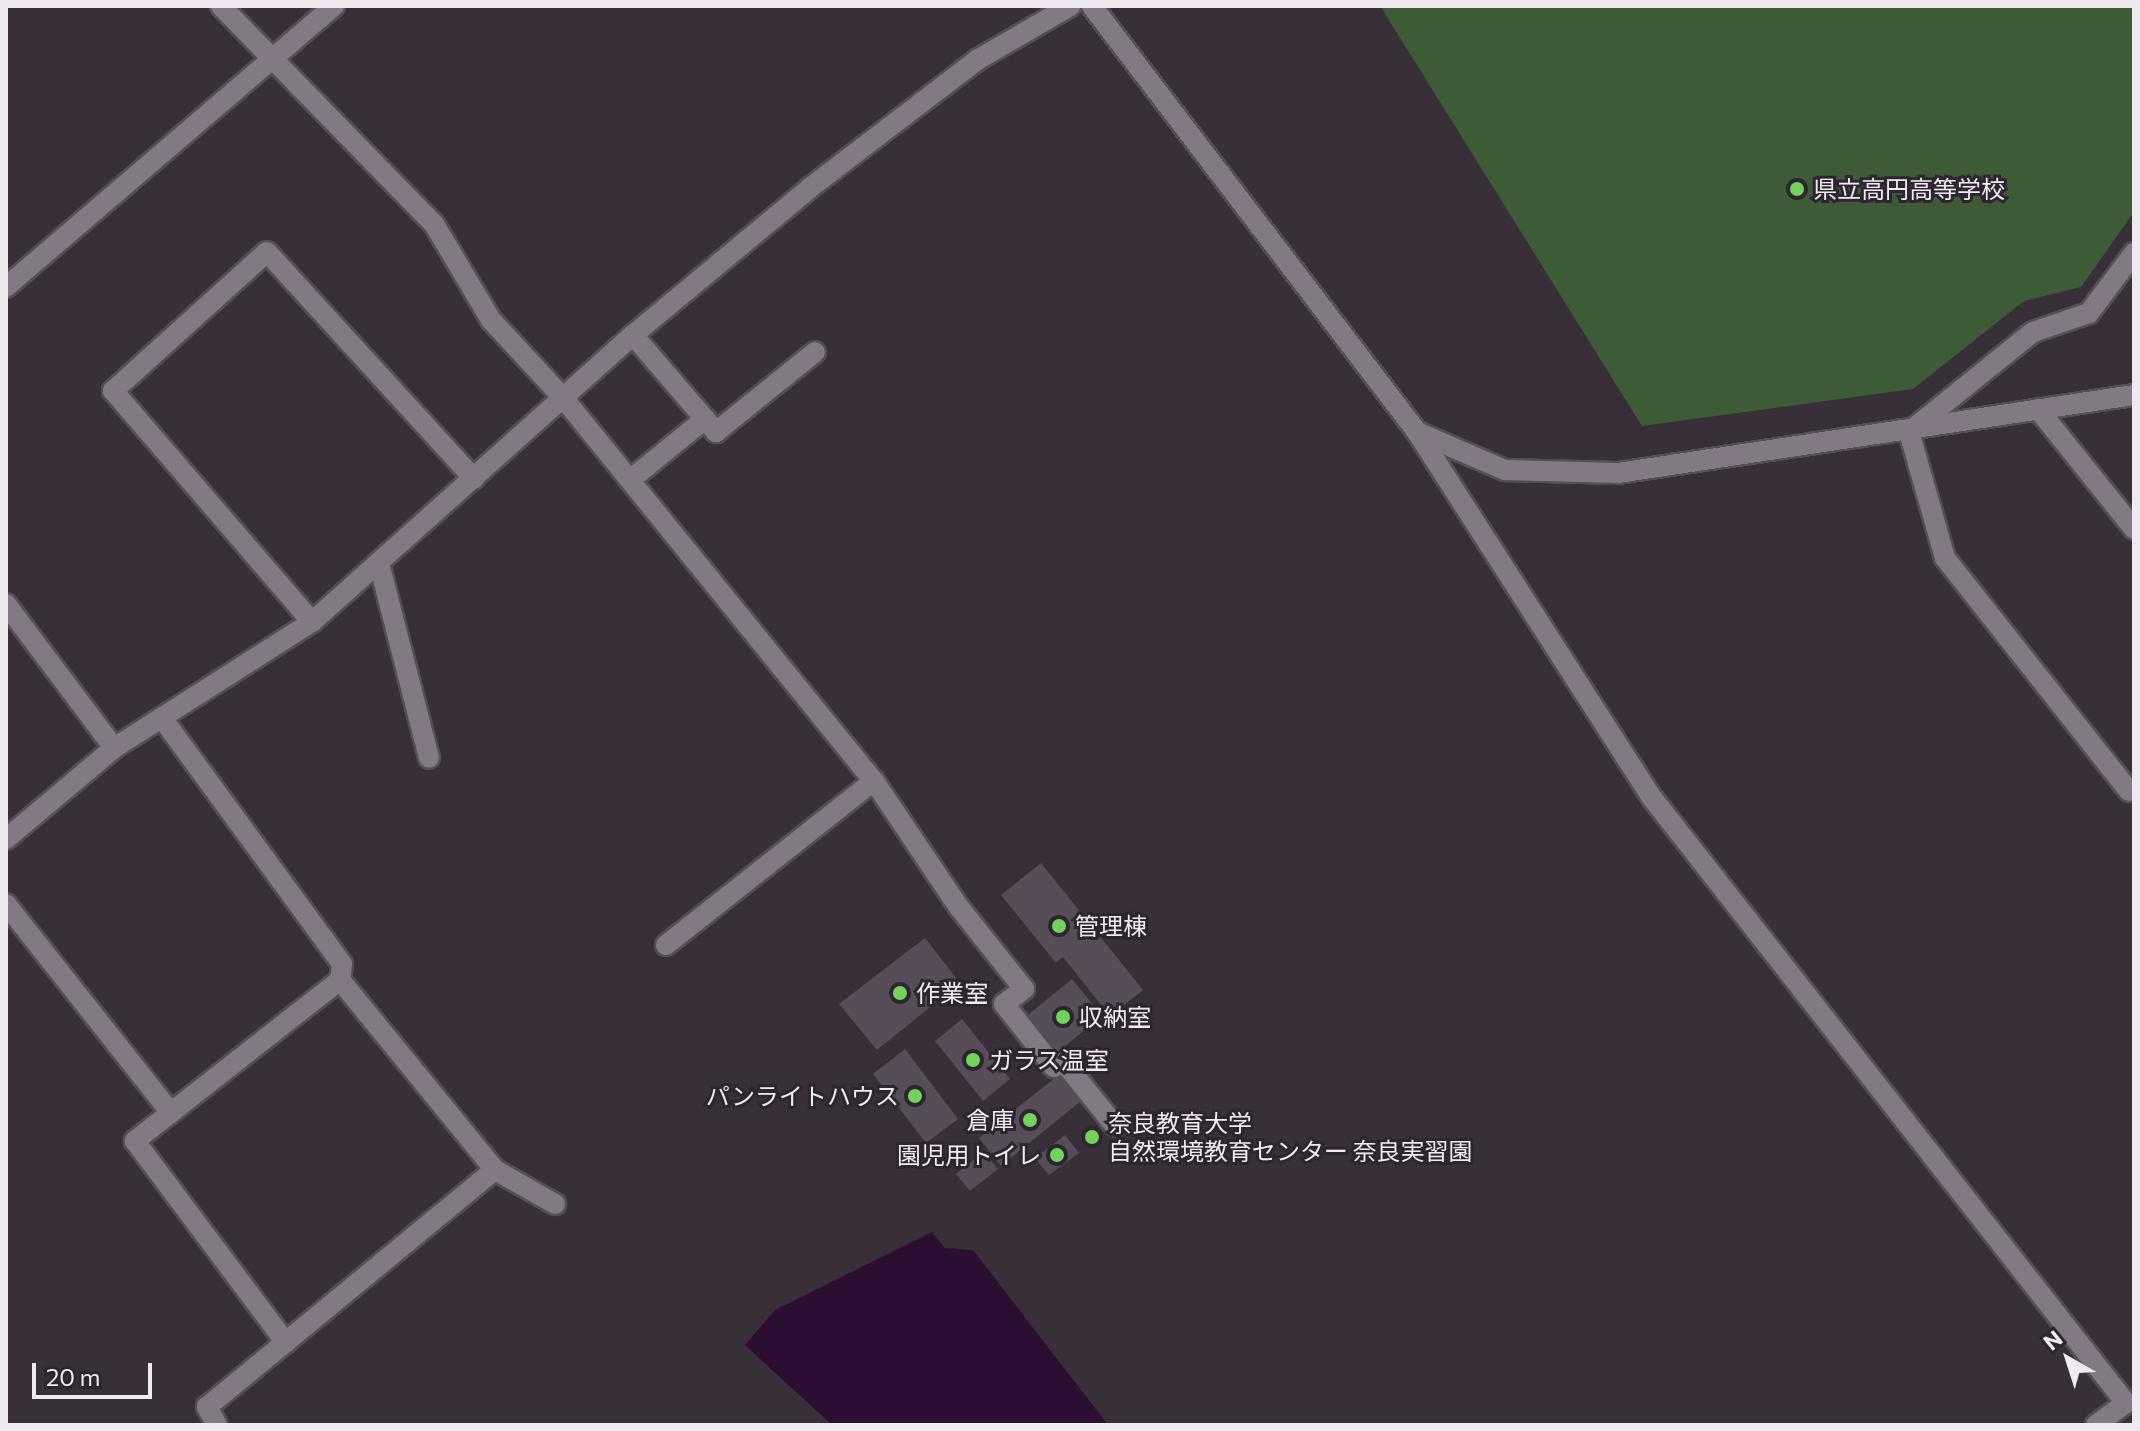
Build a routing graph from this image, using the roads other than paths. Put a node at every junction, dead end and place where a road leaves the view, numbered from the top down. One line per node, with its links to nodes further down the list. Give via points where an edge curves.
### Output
1 (221, 6): 5 (street)
2 (334, 6): 5 (street)
3 (1070, 6): 8 (street, via 977,60 811,187)
4 (1092, 6): 14 (street)
5 (272, 58): 7 (street); 11 (street, via 434,224 491,320)
6 (2134, 253): 15 (street, via 2089,313 2033,332)
7 (6, 287)
8 (633, 335): 11 (street); 13 (street)
9 (815, 352): 13 (street, via 716,432)
10 (2134, 395): 12 (street)
11 (565, 400): 16 (street); 17 (street)
12 (2038, 409): 15 (street); 18 (street)
13 (705, 419): 17 (street)
14 (1417, 432): 15 (street, via 1505,470 1618,473); 37 (street, via 1653,799 2126,1403)
15 (1909, 432): 26 (street, via 1945,558)
16 (474, 479): 19 (street); 21 (street, via 267,252 113,391)
17 (630, 480): 25 (street)
18 (2134, 529)
19 (379, 563): 21 (street); 24 (street)
20 (6, 604): 23 (street)
21 (312, 622): 22 (street)
22 (162, 718): 23 (street); 30 (street, via 342,964)
23 (114, 748): 27 (street)
24 (429, 758)
25 (874, 781): 29 (street); 32 (street, via 958,906 1024,989 1004,1004 1054,1067 1063,1061)
26 (2129, 791)
27 (6, 839)
28 (6, 904): 31 (street)
29 (666, 945)
30 (340, 980): 31 (street); 33 (street)
31 (171, 1113): 35 (street, via 135,1141)
32 (1115, 1126)
33 (495, 1170): 34 (street); 35 (street)
34 (555, 1204)
35 (286, 1343): 36 (street, via 207,1407)
36 (217, 1425)
37 (2096, 1425)

